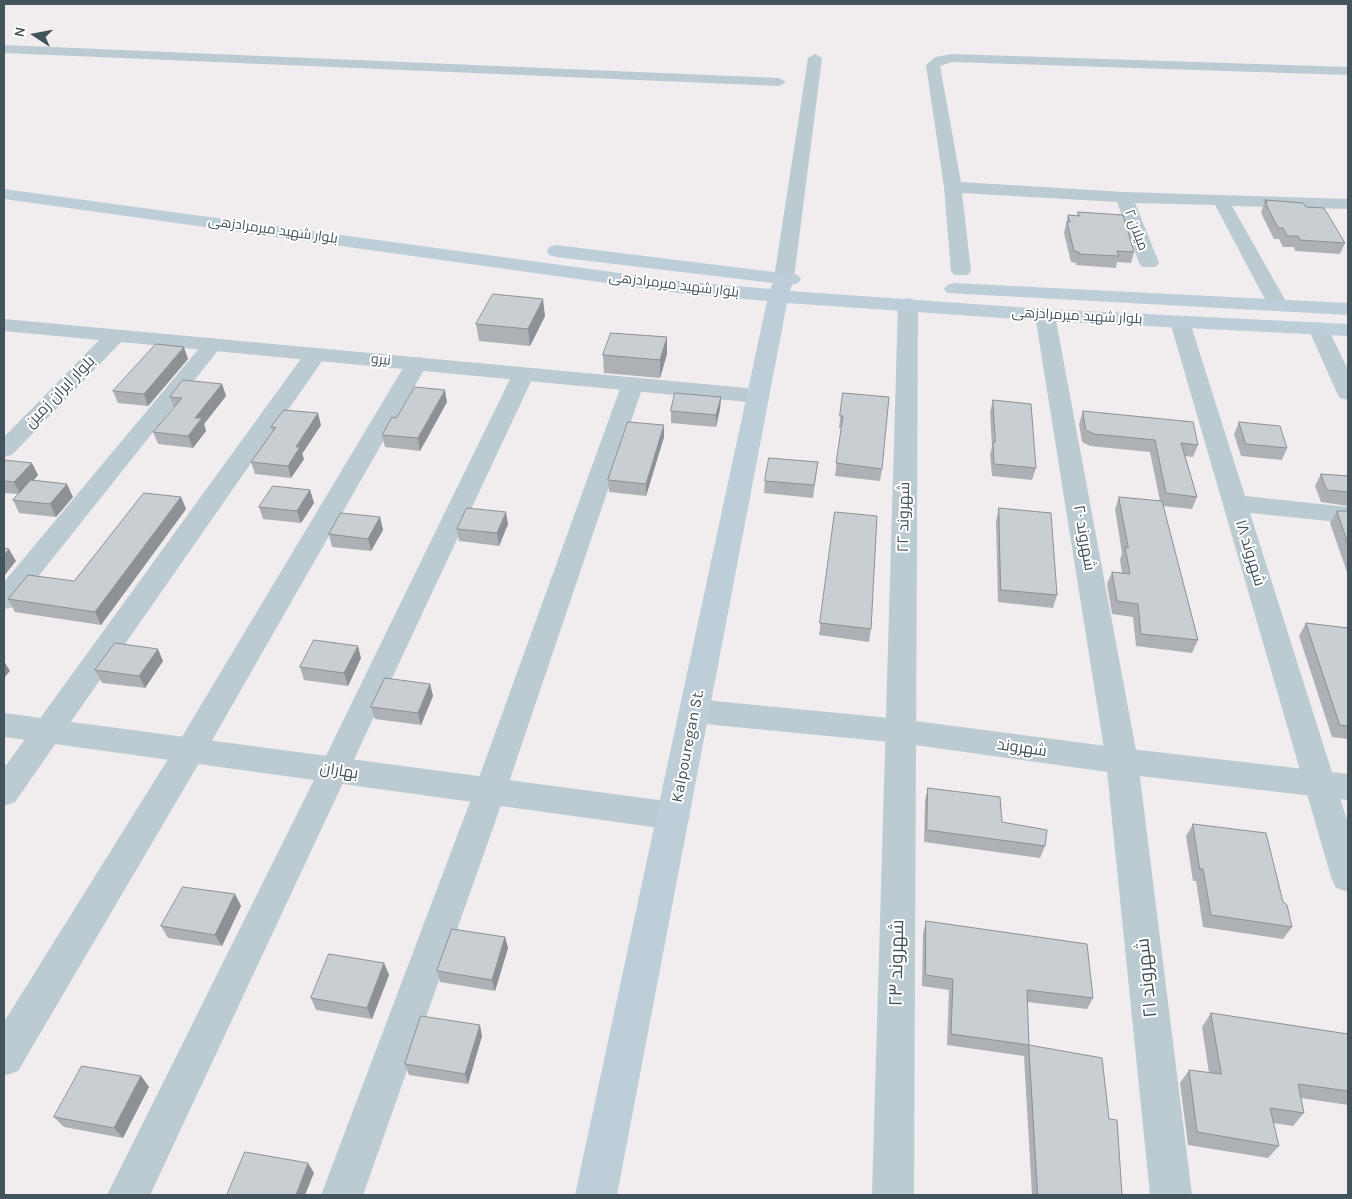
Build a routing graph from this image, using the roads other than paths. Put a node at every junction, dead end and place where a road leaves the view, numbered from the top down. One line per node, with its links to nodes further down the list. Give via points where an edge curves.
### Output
1 (4, 49): 4 (street)
2 (815, 58): 15 (street)
3 (1348, 71): 6 (street, via 940,60 933,65)
4 (779, 82)
5 (4, 180): 11 (main road, بلوار شهید میرمرادزهی)
6 (953, 187): 8 (street); 14 (street)
7 (4, 194): 15 (main road, بلوار شهید میرمرادزهی, via 678,288)
8 (1124, 197): 9 (street); 13 (street, میلان ۲)
9 (1220, 199): 10 (street); 17 (street)
10 (1348, 204)
11 (455, 238)
12 (543, 249): 15 (main road, بلوار شهید میرمرادزهی)
13 (1149, 263)
14 (961, 271)
15 (781, 288): 16 (main road, بلوار شهید میرمرادزهی); 17 (main road, بلوار شهید میرمرادزهی, via 810,282); 31 (main road, Kalpouregan St.)
16 (908, 304): 19 (main road, بلوار شهید میرمرادزهی); 40 (street, شهروند ۲۲)
17 (1278, 306): 18 (main road, بلوار شهید میرمرادزهی)
18 (1348, 309)
19 (1045, 315): 20 (main road, بلوار شهید میرمرادزهی); 42 (street, شهروند ۲۰)
20 (1180, 322): 22 (main road, بلوار شهید میرمرادزهی); 34 (street, شهروند ۱۸)
21 (4, 325): 24 (street, نیرو)
22 (1318, 328): 23 (main road, بلوار شهید میرمرادزهی); 30 (street)
23 (1348, 330)
24 (106, 333): 25 (street, نیرو); 32 (street, بلوار ایران زمین); 33 (street, بلوار ایران زمین)
25 (213, 344): 26 (street, نیرو); 36 (street)
26 (316, 354): 27 (street, نیرو); 39 (street)
27 (417, 363): 28 (street, نیرو); 41 (street)
28 (523, 375): 29 (street, نیرو); 43 (street)
29 (632, 386): 31 (street, نیرو); 46 (street)
30 (1348, 393)
31 (758, 396): 37 (main road, Kalpouregan St.)
32 (4, 427)
33 (4, 450)
34 (1235, 503): 35 (street); 44 (street, شهروند ۱۸)
35 (1348, 515)
36 (4, 600)
37 (694, 711): 40 (street, شهروند); 47 (main road, Kalpouregan St.)
38 (4, 725): 39 (street, بهاران)
39 (48, 731): 41 (street, بهاران); 45 (street)
40 (900, 731): 42 (street, شهروند); 53 (street, شهروند ۲۳)
41 (191, 749): 43 (street, بهاران); 49 (street)
42 (1122, 761): 44 (street, شهروند); 54 (street, شهروند ۲۱)
43 (335, 770): 46 (street, بهاران); 50 (street)
44 (1334, 786): 48 (street, شهروند ۱۸)
45 (4, 793)
46 (489, 794): 47 (street, بهاران); 51 (street)
47 (674, 816): 52 (main road, Kalpouregan St.)
48 (1348, 877)
49 (4, 1057)
50 (128, 1195)
51 (342, 1195)
52 (596, 1195)
53 (893, 1195)
54 (1171, 1195)

